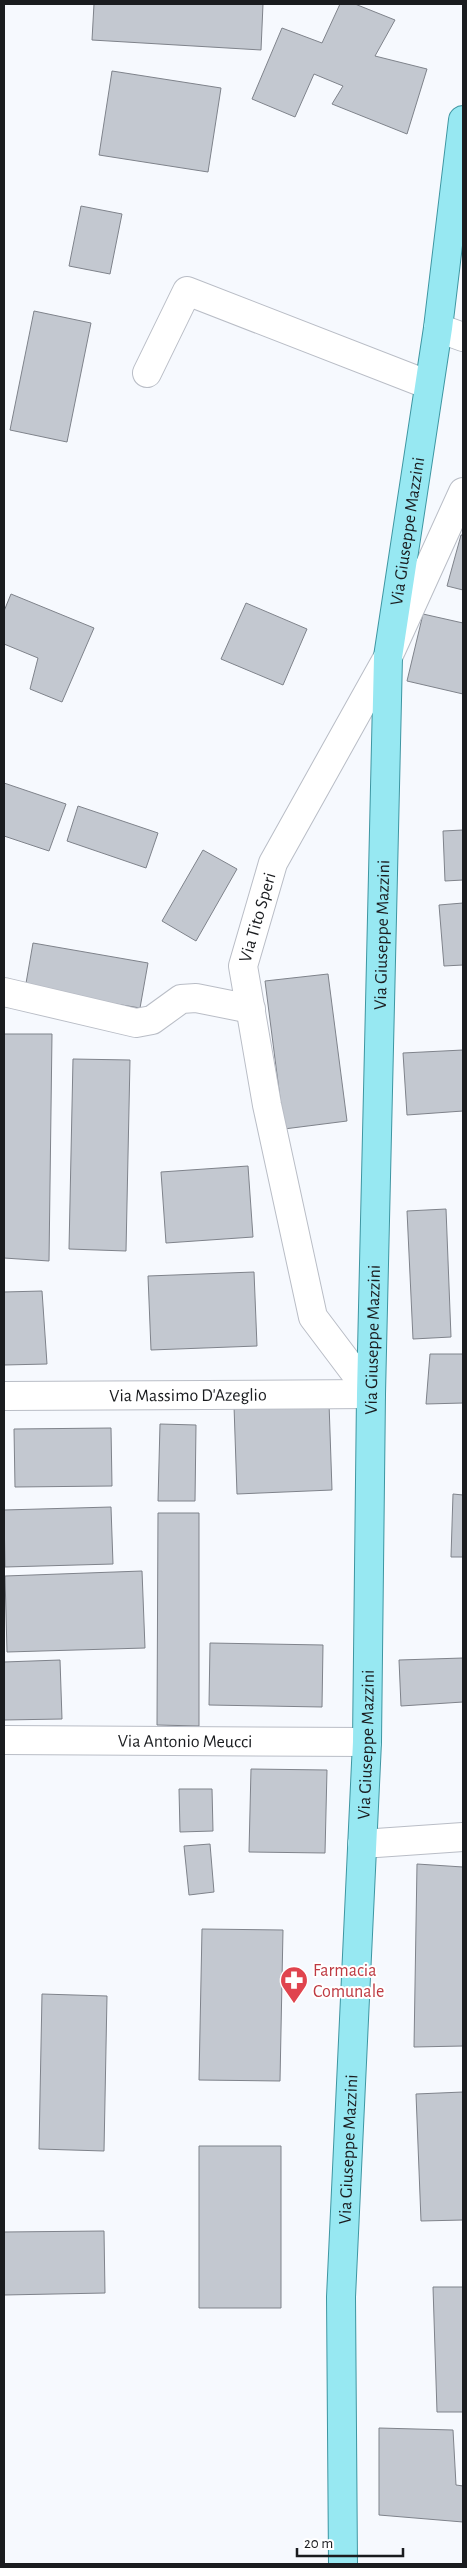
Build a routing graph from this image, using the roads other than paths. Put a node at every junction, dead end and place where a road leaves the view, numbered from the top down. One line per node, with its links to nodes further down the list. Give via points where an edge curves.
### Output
1 (463, 120): 2 (main road, Via Giuseppe Mazzini)
2 (451, 333): 4 (main road, Via Giuseppe Mazzini)
3 (147, 373): 4 (street, via 187,291)
4 (429, 385): 6 (main road, Via Giuseppe Mazzini)
5 (463, 492): 6 (street, Via Tito Speri)
6 (388, 657): 8 (street, Via Tito Speri, via 273,863 243,966); 9 (main road, Via Giuseppe Mazzini)
7 (4, 992): 8 (street, via 136,1023 152,1020 181,998)
8 (250, 1008): 9 (street, Via Tito Speri, via 267,1105 313,1317)
9 (371, 1394): 10 (street, Via Massimo D'Azeglio); 12 (main road, Via Giuseppe Mazzini)
10 (4, 1396)
11 (4, 1740): 12 (street, Via Antonio Meucci)
12 (367, 1742): 14 (main road, Via Giuseppe Mazzini)
13 (463, 1837): 14 (street)
14 (362, 1844): 15 (main road, Via Giuseppe Mazzini, via 341,2297)
15 (343, 2564)

